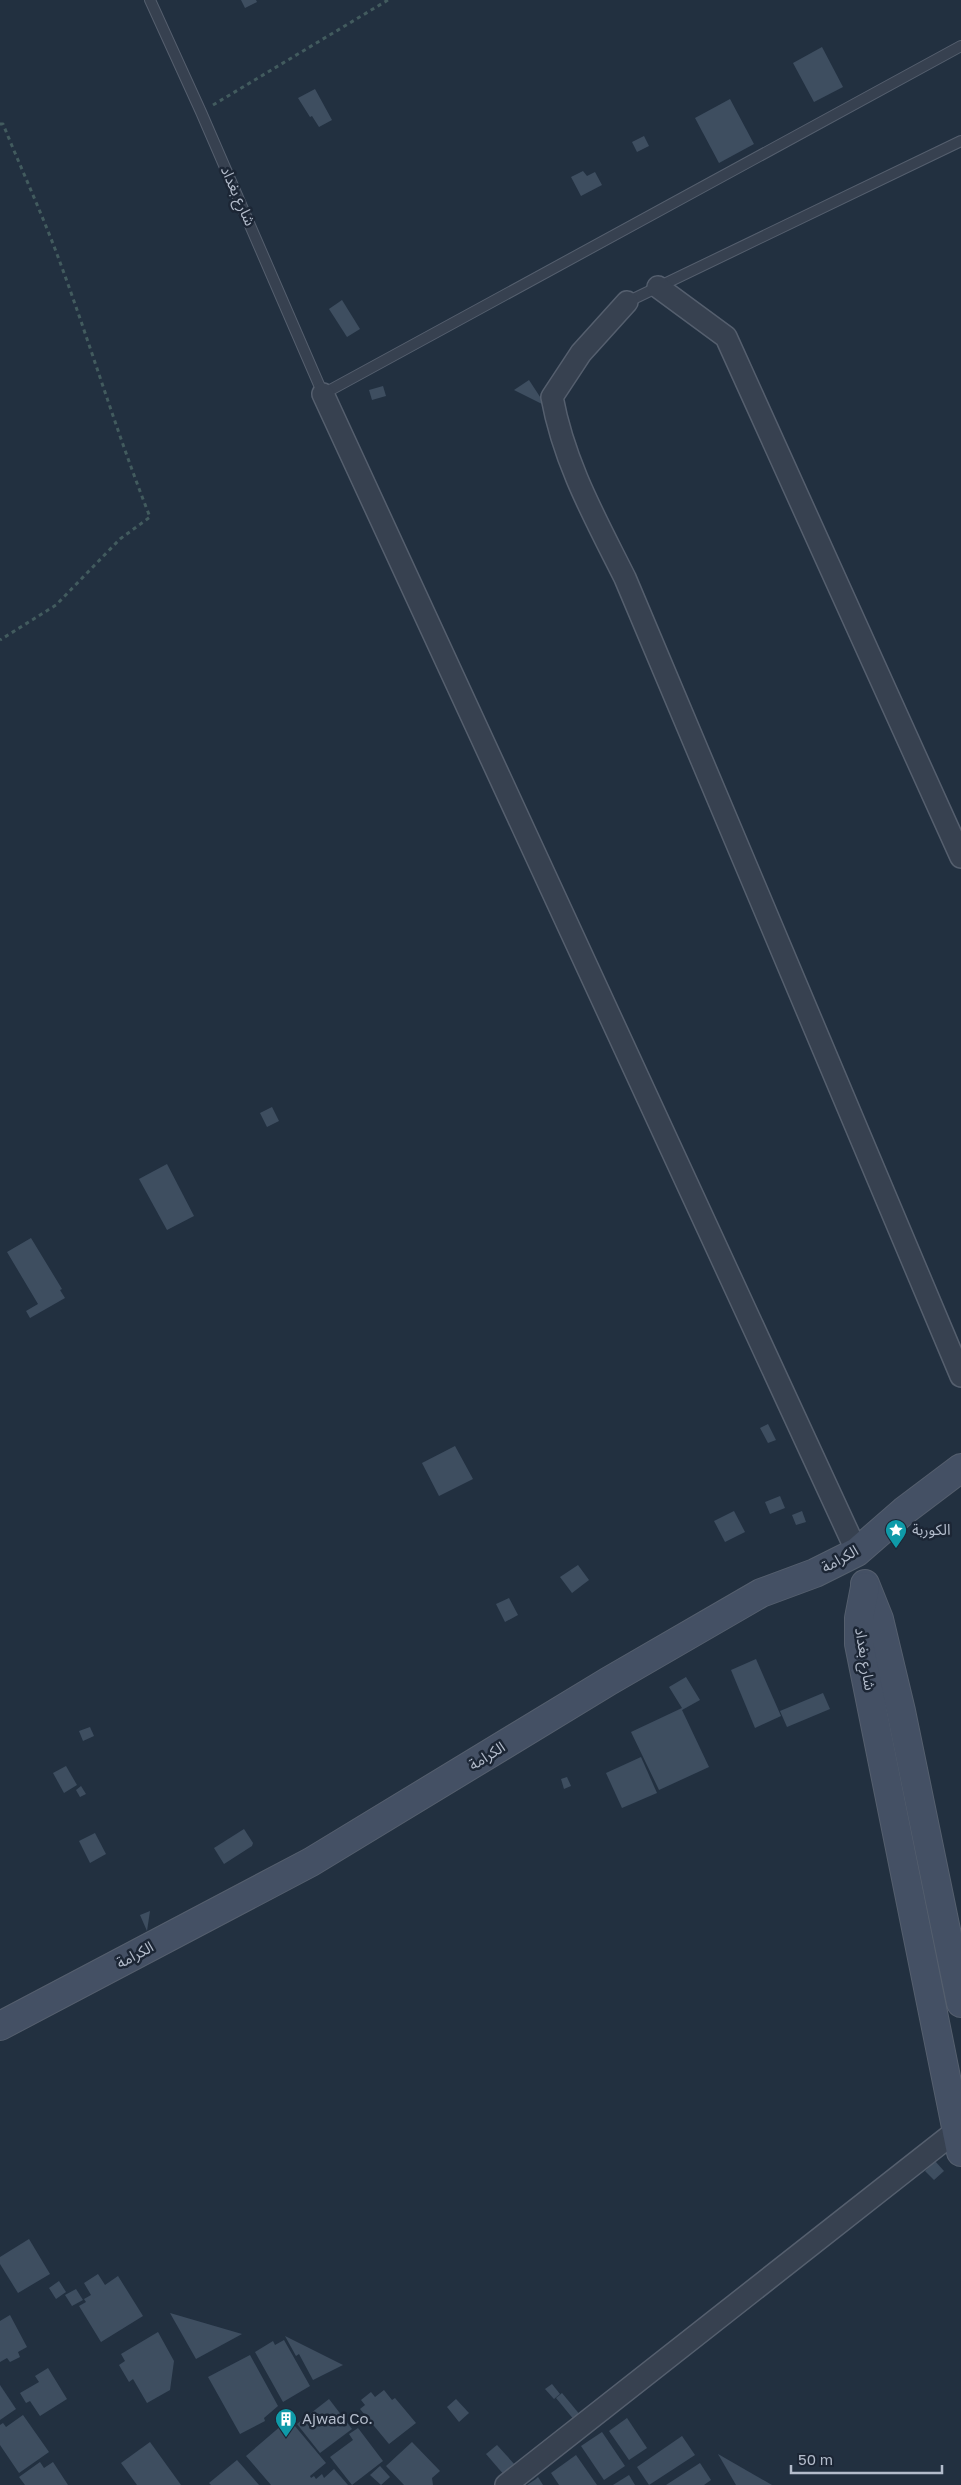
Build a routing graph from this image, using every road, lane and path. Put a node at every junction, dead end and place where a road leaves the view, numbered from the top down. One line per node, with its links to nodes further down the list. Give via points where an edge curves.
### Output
1 (150, 0): 4 (lane, شارع بغداد)
2 (388, 0): 4 (path)
3 (961, 46): 9 (lane)
4 (201, 112): 9 (lane, شارع بغداد)
5 (0, 124): 10 (path, via 3,124 61,265 150,517 120,539 56,605)
6 (961, 141): 7 (lane)
7 (658, 287): 8 (lane); 11 (street, via 726,337)
8 (627, 302): 12 (street, via 581,354 552,397 558,431 580,487 625,578)
9 (323, 394): 14 (street)
10 (0, 640)
11 (961, 857)
12 (961, 1376)
13 (961, 1468): 14 (main road, الكرامة)
14 (857, 1552): 15 (main road); 17 (main road, الكرامة, via 815,1573 761,1593 311,1862)
15 (865, 1587): 16 (main road, شارع بغداد, via 879,1619 902,1712); 18 (main road, شارع بغداد, via 858,1618 859,1644)
16 (961, 2003)
17 (0, 2026)
18 (958, 2142): 19 (street)
19 (506, 2485)

